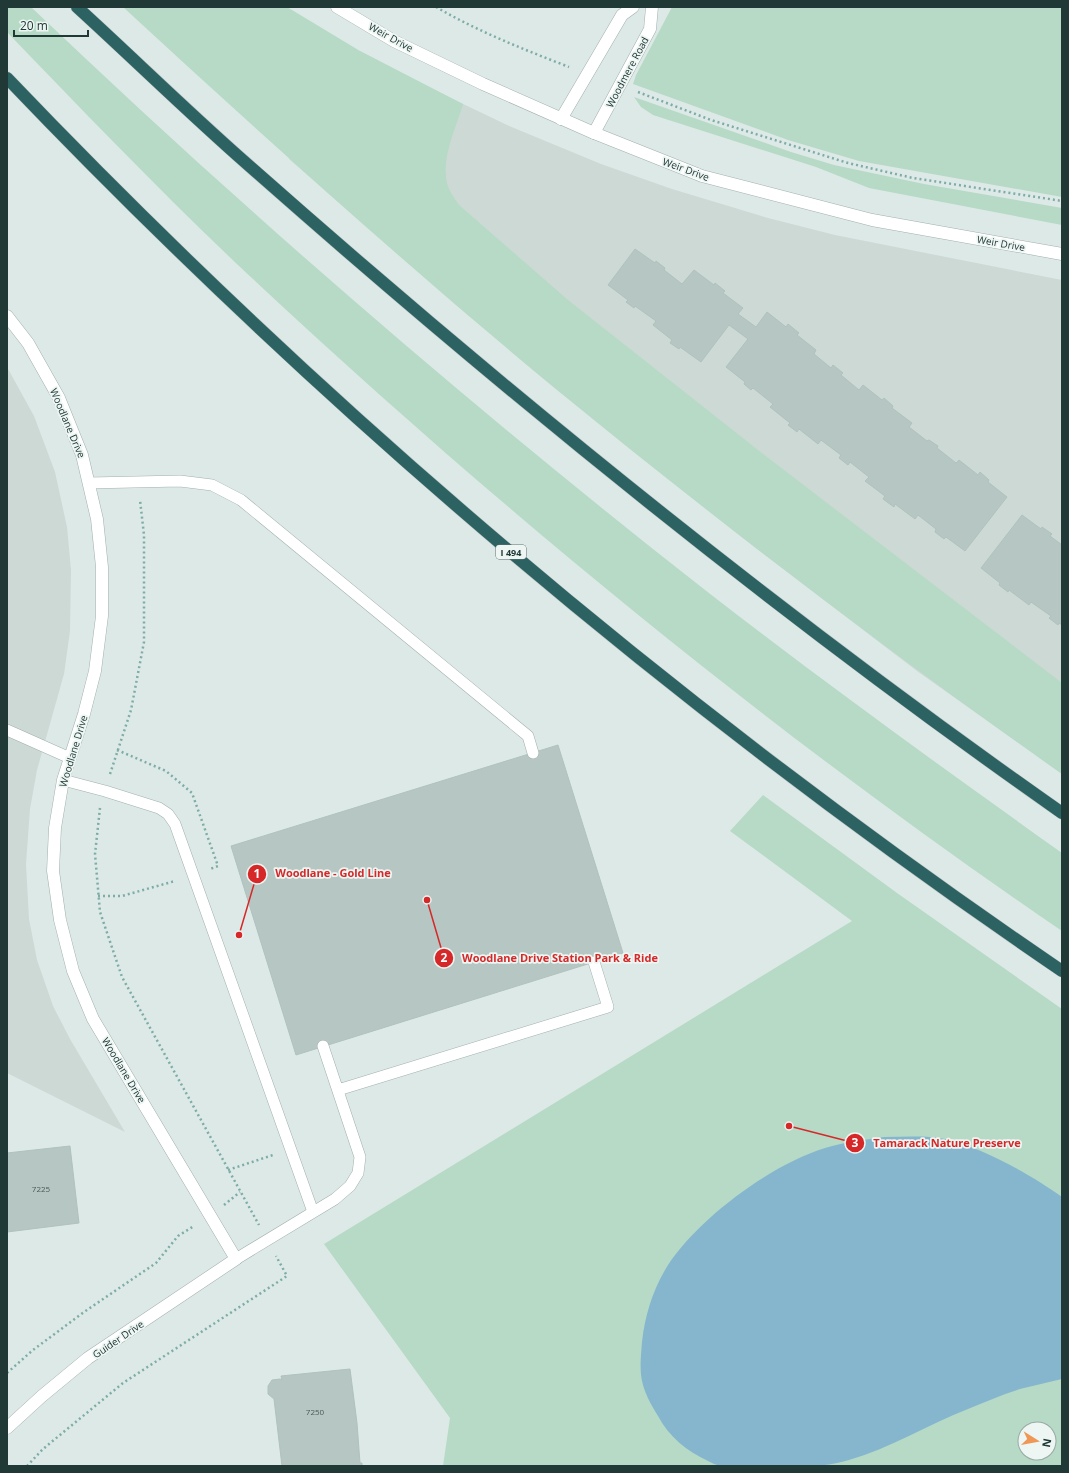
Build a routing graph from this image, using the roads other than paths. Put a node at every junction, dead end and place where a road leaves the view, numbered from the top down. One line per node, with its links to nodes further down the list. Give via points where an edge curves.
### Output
1 (77, 7): 15 (highway, via 243,160 369,271 677,527 937,724)
2 (337, 7): 6 (street, Weir Drive, via 394,41)
3 (633, 7): 6 (street, via 622,15)
4 (652, 7): 7 (street, Woodmere Road, via 650,29)
5 (7, 78): 17 (highway, I 494, via 137,211 286,354 546,582 646,664 818,798)
6 (561, 119): 7 (street, Weir Drive)
7 (594, 134): 8 (street, Weir Drive, via 702,176 865,218)
8 (1062, 254)
9 (7, 316): 10 (street, Woodlane Drive, via 28,343 59,398 82,455)
10 (89, 483): 12 (lane, via 180,481 212,485 242,500 528,736); 13 (street, Woodlane Drive, via 97,519 102,567 102,616 96,671)
11 (7, 730): 13 (lane)
12 (533, 753)
13 (70, 758): 14 (street, Woodlane Drive)
14 (63, 780): 20 (lane, via 159,808 168,814 175,824); 21 (street, Woodlane Drive, via 55,828 53,871 60,920 73,971 93,1019)
15 (1062, 813)
16 (594, 962): 19 (lane, via 608,1007)
17 (1062, 971)
18 (323, 1046): 19 (lane)
19 (338, 1090): 20 (lane, via 360,1157 358,1173 350,1186 335,1199)
20 (313, 1212): 21 (lane)
21 (236, 1259): 22 (street, Guider Drive, via 88,1358)
22 (7, 1428)

